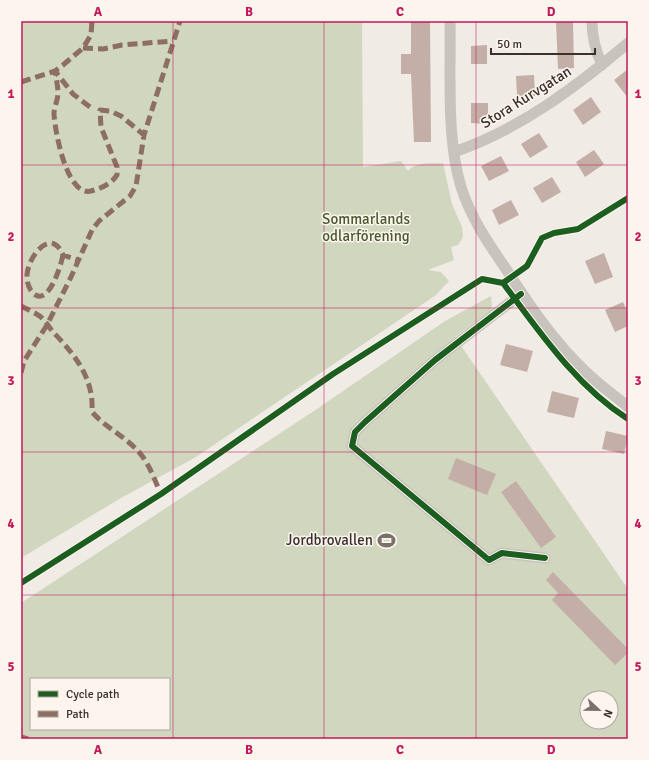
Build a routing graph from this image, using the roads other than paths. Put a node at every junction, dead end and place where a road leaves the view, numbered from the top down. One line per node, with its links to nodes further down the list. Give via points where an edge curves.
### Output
1 (450, 21): 5 (street)
2 (592, 21): 4 (street, via 594,44)
3 (628, 44): 4 (street, Stora Kurvgatan)
4 (602, 65): 5 (street, Stora Kurvgatan, via 530,115 483,143)
5 (454, 152): 6 (street, via 461,187 480,231)
6 (521, 294): 7 (street, via 580,367); 8 (street, via 435,360 365,422 355,432 352,446 489,560 502,553)
7 (628, 407)
8 (545, 558)

